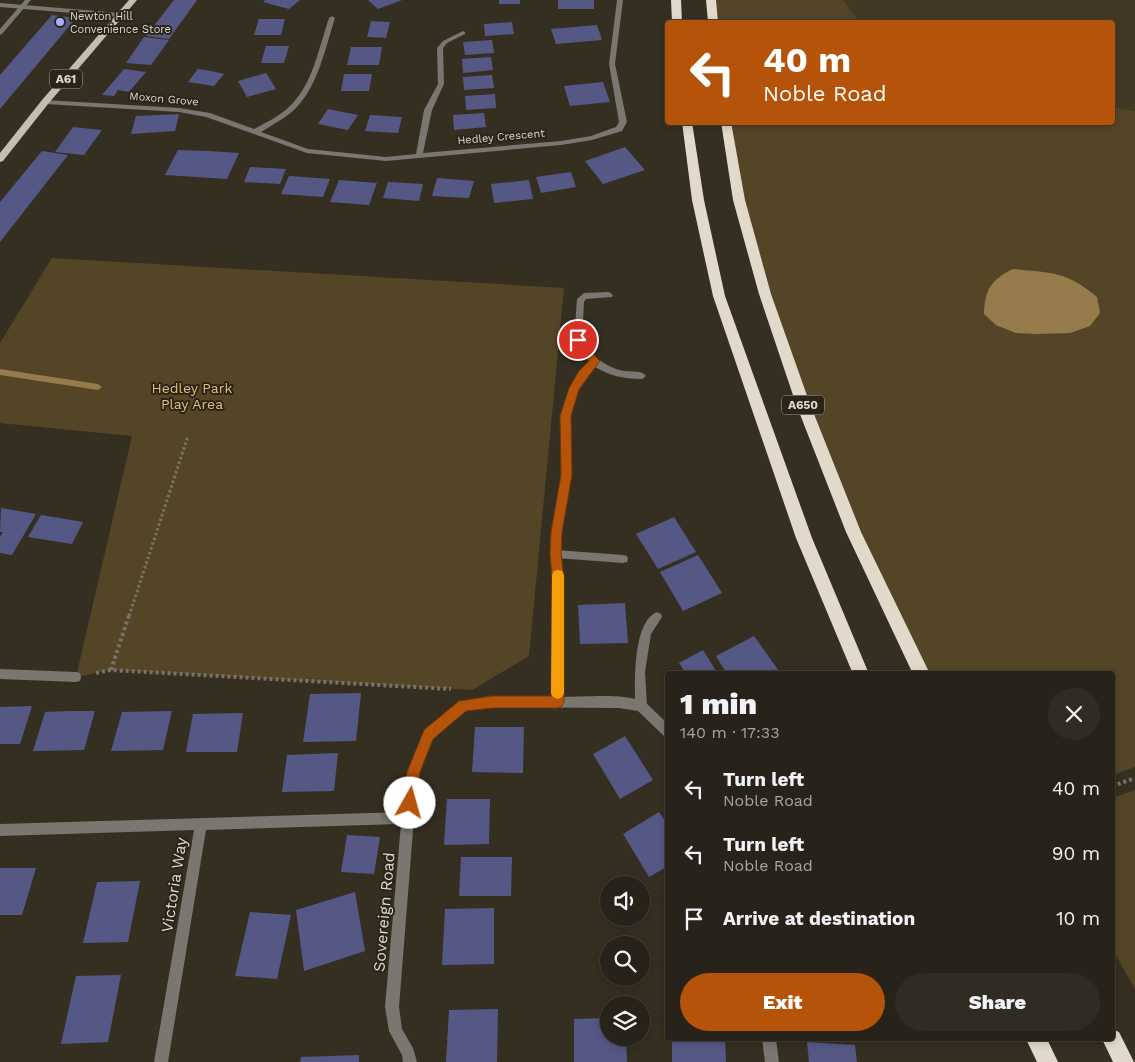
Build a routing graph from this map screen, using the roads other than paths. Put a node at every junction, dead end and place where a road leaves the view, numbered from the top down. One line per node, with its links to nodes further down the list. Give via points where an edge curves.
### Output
1 (28, 0): 7 (street)
2 (133, 0): 8 (main road, A61)
3 (620, 0): 18 (street, Hedley Crescent, via 612,64 623,122 619,129 561,143)
4 (676, 0): 10 (highway)
5 (711, 0): 11 (highway)
6 (0, 5): 7 (street)
7 (23, 6): 8 (street); 13 (street)
8 (120, 15): 14 (main road, A61)
9 (332, 18): 17 (street, via 307,87 297,103)
10 (677, 20)
11 (713, 20)
12 (463, 32): 18 (street, via 440,48 441,84 428,110)
13 (0, 33)
14 (45, 102): 17 (street, Moxon Grove, via 179,110 207,115); 19 (main road, A61)
15 (687, 125): 26 (highway, via 698,200 719,296 804,538)
16 (726, 125): 27 (highway, A650, via 739,200 803,404 854,532)
17 (256, 132): 18 (street, Hedley Crescent, via 307,151 386,159)
18 (419, 155)
19 (0, 159)
20 (609, 295): 21 (street, via 584,296 580,301 578,340)
21 (595, 361): 22 (street, via 611,373); 23 (street, via 574,388 565,416 566,475 556,532)
22 (642, 376)
23 (556, 554): 24 (street); 30 (street)
24 (623, 559)
25 (657, 617): 31 (street, via 646,632 640,672)
26 (860, 671)
27 (921, 671)
28 (0, 674): 29 (street)
29 (76, 677)
30 (558, 702): 31 (street, Sovereign Road); 33 (street, Sovereign Road, via 464,705 429,735 414,772)
31 (641, 706): 32 (street)
32 (665, 729)
33 (408, 818): 34 (street); 40 (street, Sovereign Road, via 392,1007 396,1031)
34 (201, 824): 35 (street, Victoria Way); 39 (street, Victoria Way)
35 (0, 830)
36 (770, 1041): 41 (street)
37 (1037, 1041): 42 (highway)
38 (1113, 1041): 43 (highway)
39 (161, 1062)
40 (410, 1062)
41 (772, 1062)
42 (1048, 1062)
43 (1124, 1062)

